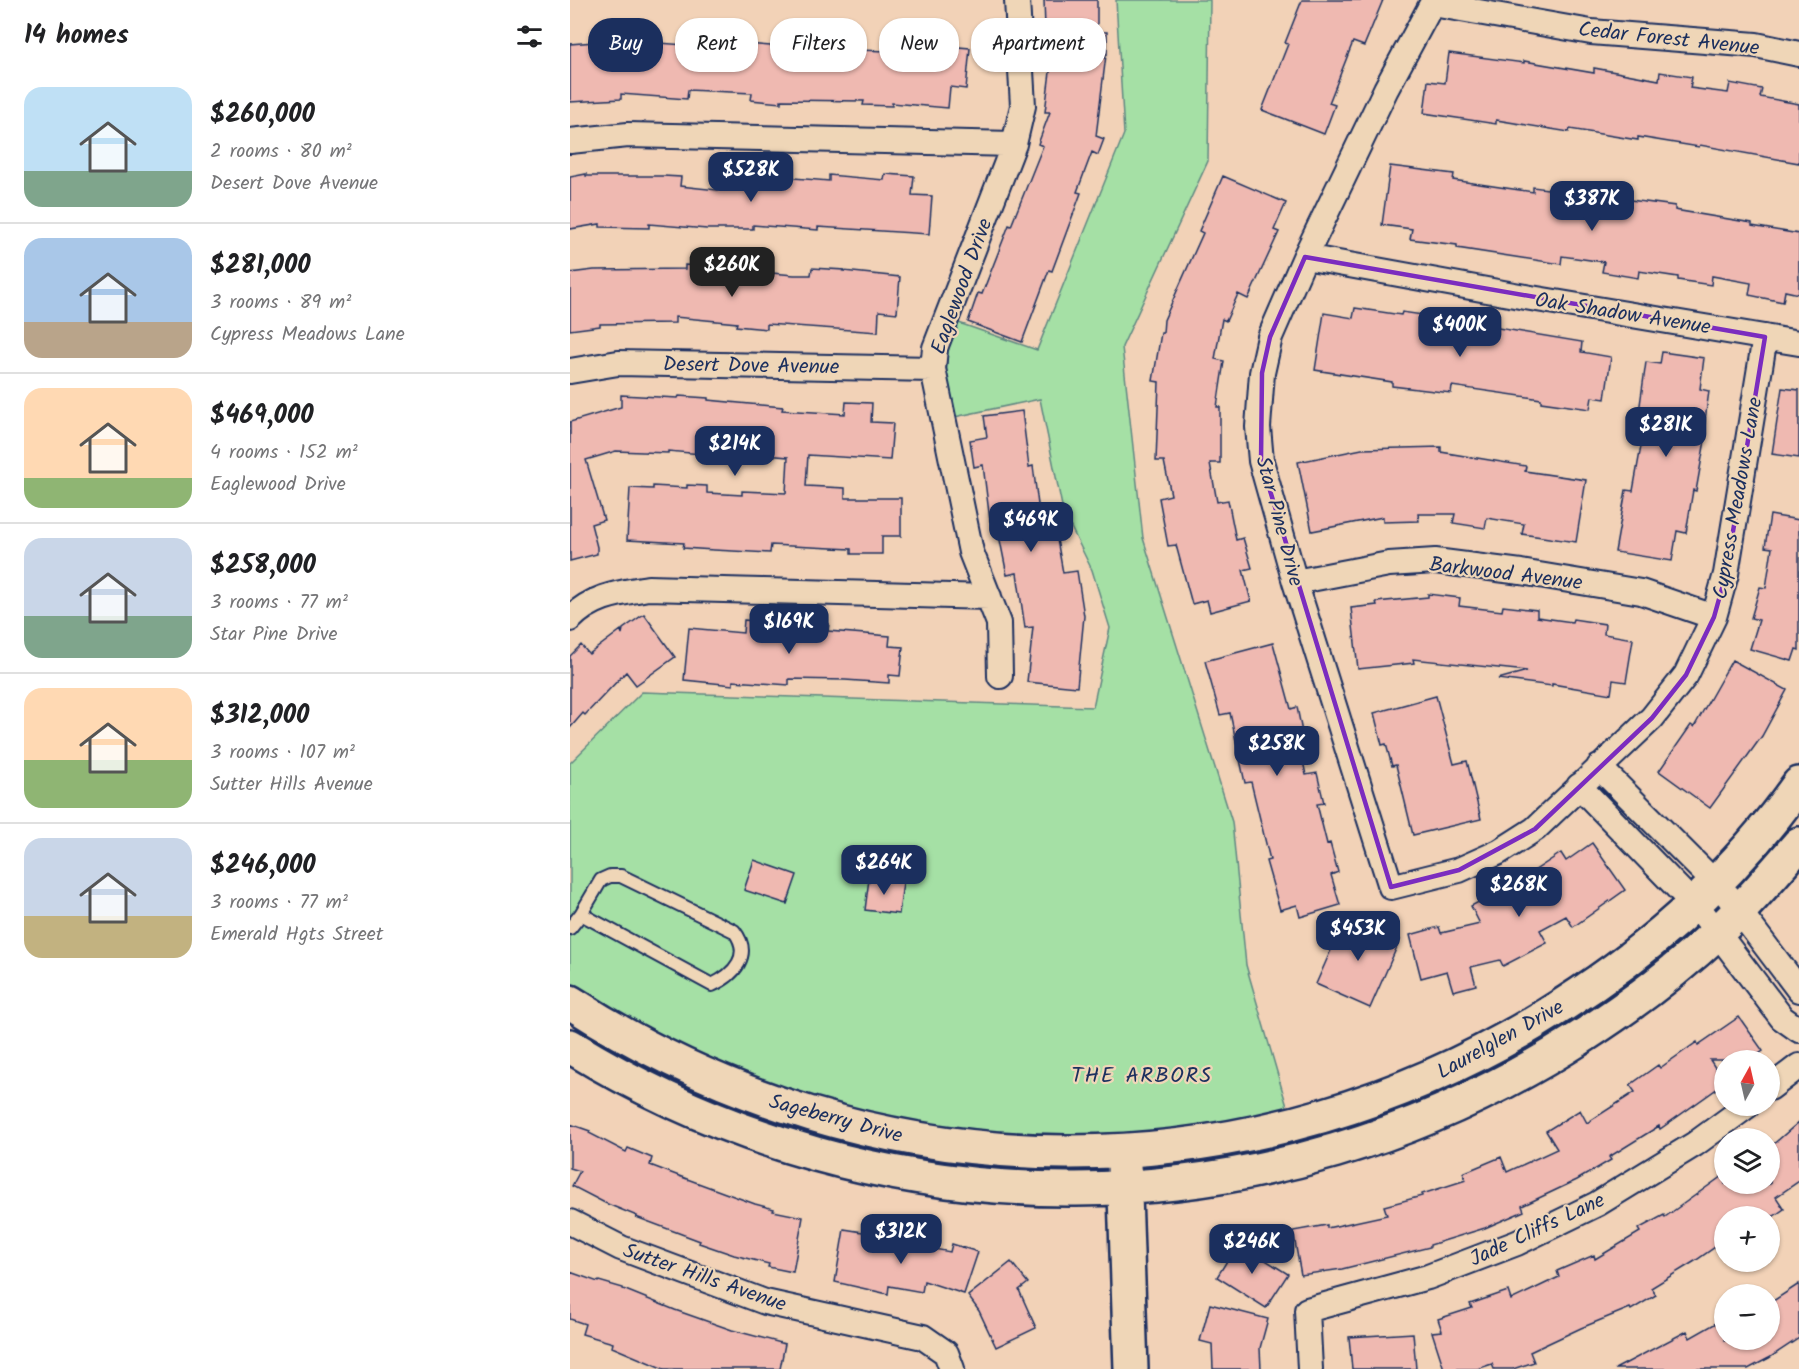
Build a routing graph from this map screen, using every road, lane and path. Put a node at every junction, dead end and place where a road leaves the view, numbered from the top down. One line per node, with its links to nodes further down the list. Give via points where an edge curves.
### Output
1 (1017, 0): 5 (street, Eaglewood Drive, via 1023,106)
2 (1434, 2): 3 (street, Cedar Forest Avenue, via 1592,32 1756,45); 6 (street, Star Pine Drive, via 1386,89)
3 (1799, 54)
4 (570, 141): 5 (street, via 628,135)
5 (1014, 144): 9 (street, Eaglewood Drive, via 935,348)
6 (1305, 257): 7 (street, Oak Shadow Avenue); 11 (street, Star Pine Drive, via 1270,337 1262,373 1258,427 1261,461)
7 (1765, 337): 8 (street, Oak Shadow Avenue); 13 (street, Cypress Meadows Lane, via 1726,574)
8 (1799, 343)
9 (933, 369): 10 (street, Desert Dove Avenue, via 618,363); 12 (street, Eaglewood Drive, via 971,552)
10 (570, 370)
11 (1295, 582): 13 (street, Barkwood Avenue, via 1389,564 1435,561 1641,592); 20 (street, Star Pine Drive)
12 (990, 597): 14 (street, via 648,588 604,596); 15 (street, Eaglewood Drive, via 999,623)
13 (1714, 617): 16 (street, Cypress Meadows Lane, via 1686,675 1652,718)
14 (570, 619)
15 (1000, 676)
16 (1599, 767): 18 (street, Cypress Meadows Lane); 21 (street)
17 (1799, 784): 21 (street, Laurelglen Drive)
18 (1580, 786): 20 (street, Cypress Meadows Lane, via 1535,829 1499,852 1459,870); 21 (street)
19 (1799, 843): 21 (street, Laurelglen Drive)
20 (1391, 887)
21 (1716, 907): 24 (street); 26 (street, via 1782,1018); 31 (street, Laurelglen Drive, via 1506,1040 1447,1070 1360,1105 1296,1124 1198,1143); 32 (street, Laurelglen Drive, via 1666,977 1590,1031 1500,1085 1401,1129 1294,1162 1195,1181)
22 (581, 914): 22 (lane, via 601,880 621,876 734,931 741,945 739,963 724,980 712,985); 23 (lane)
23 (570, 928)
24 (1799, 990)
25 (570, 1002): 31 (street, Sageberry Drive, via 682,1066 818,1117 926,1141 981,1148)
26 (1799, 1030)
27 (570, 1046): 32 (street, Sageberry Drive, via 692,1110 809,1152 933,1179 1038,1188)
28 (1799, 1066): 29 (street)
29 (1780, 1080)
30 (1733, 1116): 36 (street, Jade Cliffs Lane, via 1597,1204 1517,1243 1428,1277 1307,1310)
31 (1124, 1151): 32 (street)
32 (1125, 1187): 35 (street)
33 (570, 1222): 34 (street, Sutter Hills Avenue, via 621,1248 765,1302 922,1337)
34 (949, 1361)
35 (1131, 1369)
36 (1310, 1369)

